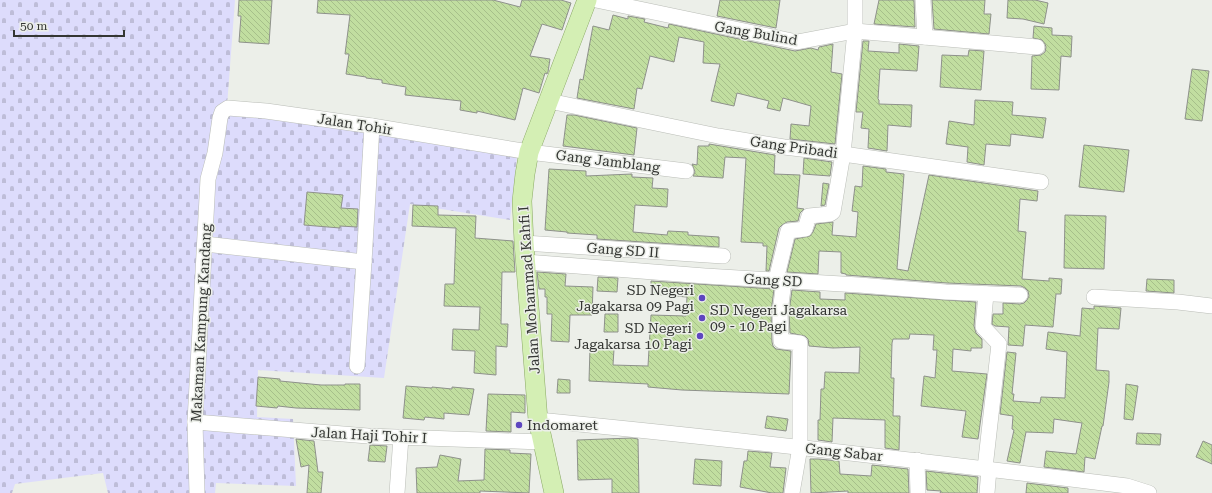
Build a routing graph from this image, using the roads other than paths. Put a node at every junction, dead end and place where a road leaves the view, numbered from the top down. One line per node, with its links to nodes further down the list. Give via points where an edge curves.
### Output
1 (587, 0): 8 (main road, Jalan Mohammad Kahfi I)
2 (596, 0): 5 (street, Gang Bulind, via 797,42)
3 (855, 0): 5 (street)
4 (923, 0): 6 (street)
5 (855, 31): 6 (street, Gang Bulind); 12 (street)
6 (925, 37): 7 (street, Gang Bulind)
7 (1037, 47)
8 (549, 101): 10 (main road, Jalan Mohammad Kahfi I); 12 (street, Gang Pribadi, via 734,139)
9 (372, 126): 10 (street, Jalan Tohir); 11 (street, Jalan Tohir, via 266,110 228,108 222,112 220,118); 18 (street)
10 (529, 152): 13 (street, Gang Jamblang); 16 (main road, Jalan Mohammad Kahfi I, via 522,201)
11 (215, 153): 15 (street, Makaman Kampung Kandang, via 208,179)
12 (843, 154): 14 (street, Gang Pribadi); 19 (street, via 832,212 809,216 805,229 788,231)
13 (686, 171)
14 (1041, 182)
15 (205, 244): 18 (street); 26 (street, Makaman Kampung Kandang)
16 (525, 252): 17 (street, Gang SD II); 19 (street, Gang SD); 25 (main road, Jalan Mohammad Kahfi I)
17 (723, 256)
18 (364, 262): 24 (street)
19 (780, 280): 20 (street, Gang SD); 29 (street, via 781,341 800,343)
20 (986, 294): 21 (street, Gang SD); 31 (street, via 983,327 999,344)
21 (1020, 296)
22 (1094, 297): 23 (street)
23 (1212, 306)
24 (357, 366)
25 (538, 420): 28 (main road, Jalan Mohammad Kahfi I); 29 (street, Gang Sabar)
26 (196, 422): 27 (street, Jalan Haji Tohir I); 33 (street, Makaman Kampung Kandang)
27 (401, 437): 28 (street, Jalan Haji Tohir I); 34 (street)
28 (542, 442): 35 (main road, Jalan Mohammad Kahfi I)
29 (800, 447): 30 (street, Gang Sabar); 36 (street)
30 (917, 460): 31 (street, Gang Sabar); 37 (street)
31 (987, 468): 32 (street, Gang Sabar); 38 (street)
32 (1127, 489): 39 (street, Gang Sabar)
33 (196, 493)
34 (397, 493)
35 (554, 493)
36 (792, 493)
37 (918, 493)
38 (987, 493)
39 (1149, 493)

